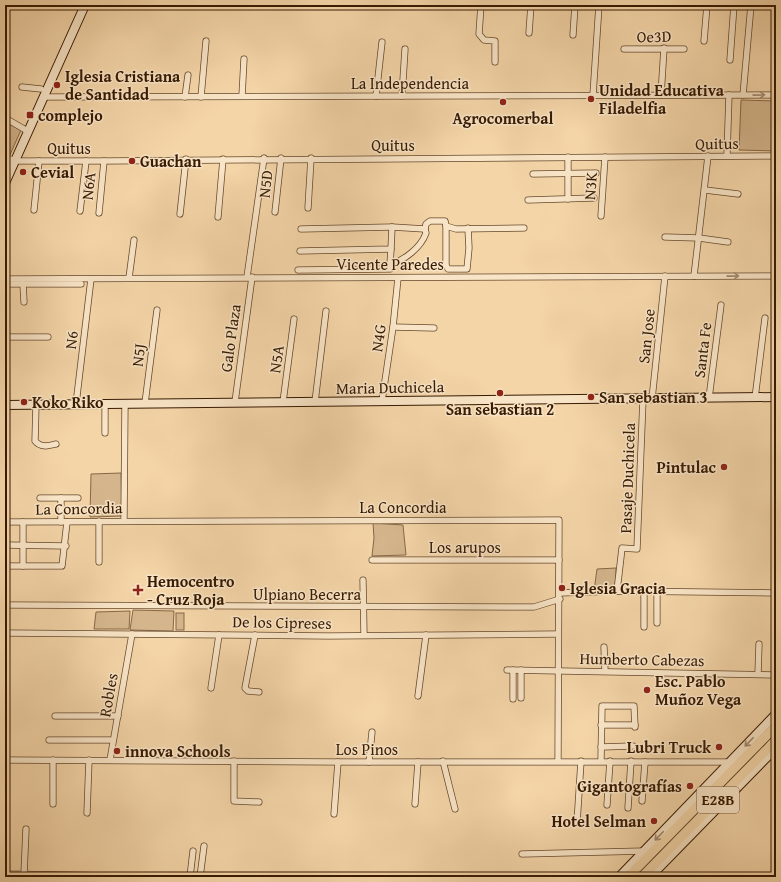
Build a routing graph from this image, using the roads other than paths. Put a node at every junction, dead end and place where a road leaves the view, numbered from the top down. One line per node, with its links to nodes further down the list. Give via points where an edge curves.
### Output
1 (79, 5): 24 (main road)
2 (85, 5): 24 (main road)
3 (481, 5): 21 (street, via 479,34 484,40 496,41)
4 (532, 5): 10 (street)
5 (575, 5): 11 (street)
6 (600, 5): 25 (street)
7 (707, 5): 13 (street)
8 (734, 5): 20 (street)
9 (751, 5): 28 (street)
10 (529, 33)
11 (573, 35)
12 (206, 41): 34 (street)
13 (704, 41)
14 (382, 42): 31 (street)
15 (664, 48): 17 (street, Oe3D); 18 (street, Oe3D); 26 (street)
16 (405, 49): 32 (street)
17 (684, 49)
18 (624, 50)
19 (244, 59): 30 (street)
20 (730, 60)
21 (495, 62)
22 (188, 75): 33 (street)
23 (22, 87): 24 (street, La Independencia)
24 (42, 93): 33 (street, La Independencia); 36 (main road); 47 (main road)
25 (593, 95): 26 (street, La Independencia); 32 (street, La Independencia)
26 (661, 95): 27 (street, La Independencia)
27 (729, 95): 28 (street, La Independencia); 37 (street)
28 (743, 95): 29 (street, La Independencia, one-way to 29)
29 (776, 95)
30 (242, 96): 31 (street, La Independencia); 34 (street, La Independencia)
31 (376, 96): 32 (street, La Independencia)
32 (402, 96)
33 (185, 97): 34 (street, La Independencia)
34 (201, 97)
35 (5, 118): 36 (street)
36 (24, 129): 47 (main road)
37 (727, 155): 38 (street, Quitus); 39 (street, Quitus)
38 (708, 156): 40 (street, Quitus); 56 (street)
39 (776, 156)
40 (605, 157): 44 (street, Quitus); 67 (street, N3K)
41 (264, 158): 42 (street, Quitus); 46 (street, Quitus); 86 (street, Galo Plaza)
42 (281, 158): 43 (street, Quitus); 64 (street, N5D)
43 (311, 158): 44 (street, Quitus); 61 (street)
44 (568, 158): 52 (street)
45 (186, 159): 46 (street, Quitus); 50 (street, Quitus); 66 (street)
46 (223, 159): 68 (street)
47 (12, 160): 48 (street, Quitus); 51 (main road); 55 (main road)
48 (39, 161): 49 (street, Quitus); 62 (street)
49 (86, 161): 50 (street, Quitus); 63 (street)
50 (104, 161): 65 (street, N6A)
51 (5, 170)
52 (568, 173): 53 (street); 54 (street); 59 (street)
53 (596, 173)
54 (533, 174)
55 (5, 183)
56 (704, 190): 57 (street); 76 (street)
57 (738, 194)
58 (594, 198): 59 (street)
59 (568, 199): 60 (street)
60 (528, 200)
61 (308, 208)
62 (34, 210)
63 (80, 211)
64 (275, 212)
65 (99, 213)
66 (180, 214)
67 (601, 216)
68 (218, 217)
69 (446, 226): 71 (street, via 456,229); 71 (street, via 448,269 466,269); 74 (street, via 445,221 430,220)
70 (392, 227): 73 (street); 74 (street); 79 (street)
71 (468, 228): 72 (street)
72 (524, 228)
73 (301, 229)
74 (425, 229): 81 (street, via 426,233 419,245)
75 (665, 237): 76 (street)
76 (699, 238): 78 (street); 84 (street)
77 (134, 240): 88 (street)
78 (728, 242)
79 (391, 250): 80 (street); 81 (street)
80 (300, 251)
81 (390, 267): 82 (street); 89 (street)
82 (298, 270)
83 (665, 276): 84 (street, Vicente Paredes); 90 (street, Vicente Paredes); 109 (street, San Jose)
84 (694, 276): 85 (street, Vicente Paredes, one-way to 85)
85 (776, 276)
86 (249, 277): 88 (street, Vicente Paredes); 89 (street, Vicente Paredes); 111 (street, Galo Plaza)
87 (92, 278): 88 (street, Vicente Paredes); 91 (street, Vicente Paredes); 116 (street, N6)
88 (129, 278)
89 (389, 278): 90 (street, Vicente Paredes)
90 (398, 278): 101 (street, N4G)
91 (5, 279)
92 (5, 284): 93 (street)
93 (23, 284): 94 (street); 95 (street)
94 (81, 284)
95 (24, 302)
96 (721, 305): 106 (street, Santa Fe)
97 (157, 310): 115 (street, N5J)
98 (326, 312): 113 (street)
99 (765, 318): 107 (street)
100 (294, 319): 112 (street, N5A)
101 (393, 327): 102 (street); 110 (street, N4G)
102 (434, 328)
103 (5, 337): 104 (street)
104 (48, 337)
105 (776, 397): 107 (main road, Maria Duchicela)
106 (709, 398): 107 (main road, Maria Duchicela); 109 (main road, Maria Duchicela)
107 (755, 398)
108 (643, 399): 109 (main road, Maria Duchicela); 110 (main road, Maria Duchicela); 139 (street, Pasaje Duchicela, via 637,549 622,548)
109 (652, 399)
110 (382, 401): 113 (main road, Maria Duchicela)
111 (235, 402): 112 (main road, Maria Duchicela); 115 (main road, Maria Duchicela)
112 (283, 402): 113 (main road, Maria Duchicela)
113 (315, 402)
114 (125, 403): 115 (main road, Maria Duchicela); 117 (main road, Maria Duchicela); 125 (street)
115 (145, 403)
116 (76, 404): 117 (main road, Maria Duchicela); 119 (main road, Maria Duchicela)
117 (105, 404): 120 (street)
118 (5, 405): 119 (main road, Maria Duchicela)
119 (36, 405): 121 (street, via 35,441 38,445 44,446)
120 (105, 433)
121 (56, 444)
122 (40, 498): 123 (street)
123 (61, 498): 124 (street); 129 (street)
124 (78, 498)
125 (124, 520): 126 (street, La Concordia); 134 (street, La Concordia, via 559,520)
126 (99, 521): 129 (street, La Concordia); 135 (street)
127 (5, 522): 128 (street, La Concordia)
128 (23, 522): 129 (street, La Concordia); 131 (street)
129 (64, 522): 132 (street)
130 (5, 544): 131 (street)
131 (22, 545): 132 (street); 137 (street)
132 (66, 546): 137 (street, via 62,566)
133 (372, 560): 134 (street, Los arupos)
134 (559, 560): 143 (street, La Concordia)
135 (99, 562)
136 (5, 566): 137 (street)
137 (23, 566)
138 (363, 580): 145 (street)
139 (617, 591): 140 (street, Ulpiano Becerra); 143 (street, Ulpiano Becerra)
140 (644, 591): 141 (street, Ulpiano Becerra); 147 (street)
141 (657, 591): 142 (street, Ulpiano Becerra); 146 (street)
142 (776, 593)
143 (560, 596): 145 (street, Ulpiano Becerra, via 534,607); 150 (street, La Concordia)
144 (5, 605): 145 (street, Ulpiano Becerra)
145 (364, 607): 153 (street)
146 (657, 623)
147 (644, 627)
148 (5, 633): 149 (street, De los Cipreses)
149 (132, 634): 151 (street, De los Cipreses); 171 (street, Robles)
150 (558, 634): 154 (street, De los Cipreses); 160 (street, La Concordia)
151 (219, 635): 152 (street, De los Cipreses); 164 (street)
152 (255, 635): 153 (street, De los Cipreses); 165 (street, via 245,688 248,691)
153 (364, 635): 154 (street, De los Cipreses)
154 (426, 635): 166 (street)
155 (759, 644): 162 (street)
156 (604, 647): 161 (street)
157 (506, 670): 158 (street, Humberto Cabezas)
158 (513, 670): 159 (street, Humberto Cabezas); 168 (street)
159 (521, 670): 160 (street, Humberto Cabezas); 167 (street)
160 (558, 670): 161 (street, Humberto Cabezas); 186 (street, La Concordia)
161 (605, 671): 162 (street, Humberto Cabezas)
162 (758, 674): 163 (street, Humberto Cabezas)
163 (776, 675)
164 (211, 688)
165 (259, 692)
166 (418, 696)
167 (521, 698)
168 (513, 699)
169 (776, 714): 196 (main road, one-way to 196)
170 (55, 716): 171 (street)
171 (118, 716): 176 (street, Robles)
172 (601, 725): 172 (street, via 635,726 634,706 602,706); 178 (street)
173 (776, 726): 207 (highway, E28B)
174 (372, 732): 191 (street)
175 (49, 740): 176 (street)
176 (113, 740): 184 (street, Robles)
177 (776, 740): 209 (highway, E28B)
178 (601, 746): 179 (street); 188 (street)
179 (633, 746)
180 (776, 748): 220 (main road)
181 (5, 760): 182 (street, Los Pinos)
182 (53, 760): 183 (street, Los Pinos); 199 (street)
183 (89, 760): 184 (street, Los Pinos); 204 (street)
184 (110, 760): 185 (street, Los Pinos)
185 (234, 761): 190 (street, Los Pinos); 198 (street, via 234,801)
186 (558, 761): 187 (street, Los Pinos); 193 (street, Los Pinos)
187 (581, 761): 188 (street, Los Pinos); 206 (street)
188 (601, 761): 189 (street, Los Pinos)
189 (610, 761): 194 (street, Los Pinos); 201 (street)
190 (338, 762): 191 (street, Los Pinos); 205 (street)
191 (369, 762): 192 (street, Los Pinos)
192 (418, 762): 193 (street, Los Pinos); 200 (street)
193 (443, 762): 203 (street)
194 (631, 762): 195 (street, Los Pinos); 202 (street)
195 (645, 762): 196 (street, Los Pinos); 197 (street)
196 (730, 762): 213 (main road, one-way to 213)
197 (642, 801)
198 (259, 802)
199 (53, 804)
200 (415, 804)
201 (607, 805)
202 (628, 808)
203 (454, 809)
204 (87, 813)
205 (334, 814)
206 (577, 823)
207 (680, 824): 209 (highway, via 669,838 670,842); 210 (highway, E28B)
208 (26, 829): 217 (street)
209 (675, 842): 215 (highway, E28B)
210 (662, 843): 215 (highway, via 666,842 668,846); 225 (highway, E28B)
211 (204, 846): 223 (street)
212 (193, 851): 222 (street)
213 (644, 851): 214 (street); 224 (main road)
214 (522, 854)
215 (660, 858): 226 (highway, E28B)
216 (5, 874): 217 (street)
217 (27, 875): 218 (street)
218 (42, 876): 219 (street)
219 (110, 876): 221 (street)
220 (652, 876)
221 (181, 877)
222 (190, 877)
223 (200, 877)
224 (619, 877)
225 (628, 877)
226 (642, 877)

